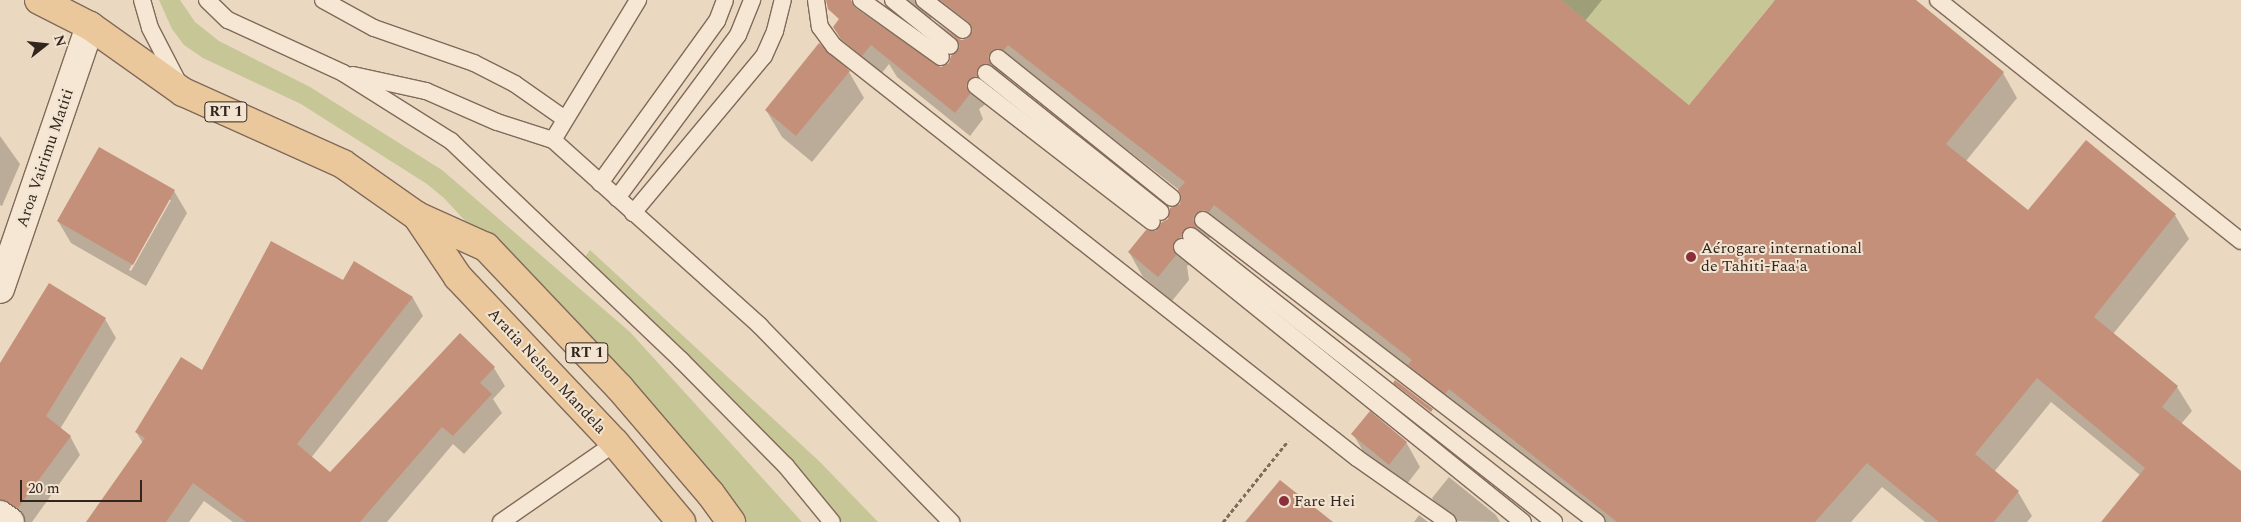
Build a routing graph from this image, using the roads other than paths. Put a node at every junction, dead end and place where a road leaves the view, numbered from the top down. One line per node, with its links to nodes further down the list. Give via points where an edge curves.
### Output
1 (39, 0): 14 (main road, Aratia Nelson Mandela / RT 1)
2 (142, 0): 19 (lane, via 163,58)
3 (207, 0): 17 (lane, via 228,20)
4 (323, 0): 20 (lane, via 374,28 474,63 515,84)
5 (638, 0): 20 (lane)
6 (725, 0): 22 (lane, via 717,21)
7 (752, 0): 23 (lane, via 738,35)
8 (783, 0): 25 (lane, via 764,56)
9 (816, 0): 39 (lane, via 820,27 834,46 1357,458)
10 (861, 0): 11 (lane, via 946,52)
11 (893, 0)
12 (924, 0): 15 (lane)
13 (1938, 0): 29 (lane)
14 (90, 26): 19 (main road, Aratia Nelson Mandela / RT 1); 30 (street, Aroa Vairimu Matiti)
15 (963, 30)
16 (998, 58): 24 (lane)
17 (343, 73): 21 (lane, via 426,91 497,122); 37 (lane, via 451,141 682,360 786,466)
18 (981, 80): 27 (lane)
19 (185, 94): 26 (main road, Aratia Nelson Mandela / RT 1, via 343,164)
20 (565, 119): 21 (lane)
21 (553, 140): 22 (lane)
22 (600, 183): 23 (lane)
23 (618, 198): 25 (lane)
24 (1172, 198)
25 (633, 213): 38 (lane, via 760,326)
26 (417, 216): 31 (main road, Aratia Nelson Mandela / RT 1, via 458,277); 36 (main road, Aratia Nelson Mandela / RT 1, via 486,247 619,387)
27 (1156, 217)
28 (1203, 220): 42 (lane)
29 (2241, 241)
30 (0, 289)
31 (615, 443): 34 (lane); 35 (main road, Aratia Nelson Mandela / RT 1)
32 (0, 515): 33 (street)
33 (10, 522)
34 (501, 522)
35 (681, 522)
36 (731, 522)
37 (832, 522)
38 (951, 522)
39 (1448, 522)
40 (1523, 522): 41 (lane, via 1186,241)
41 (1554, 522)
42 (1596, 522)

